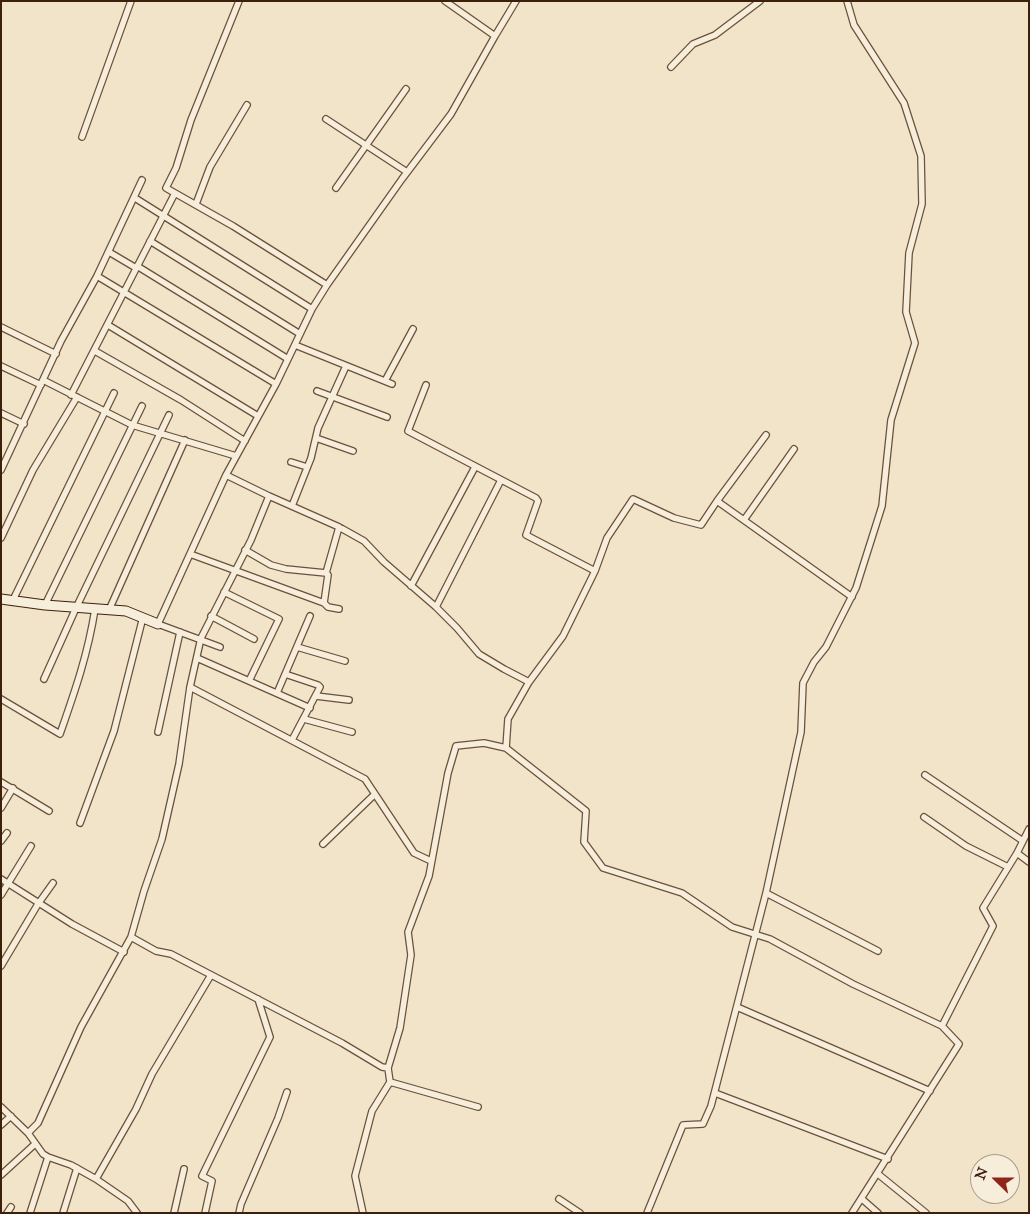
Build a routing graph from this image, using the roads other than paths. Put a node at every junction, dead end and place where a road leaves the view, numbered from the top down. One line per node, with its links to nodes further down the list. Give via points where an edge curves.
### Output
1 (131, 1): 12 (street)
2 (239, 1): 17 (street, via 166,188)
3 (445, 1): 7 (street)
4 (516, 1): 7 (street)
5 (760, 1): 8 (street, via 715,35 693,44)
6 (847, 1): 83 (street, via 854,25 904,103 922,156 922,204 910,253 906,312 915,343 891,420 882,506)
7 (494, 36): 14 (street, via 451,114)
8 (671, 67)
9 (406, 89): 13 (street)
10 (247, 105): 19 (street, via 210,167)
11 (326, 119): 13 (street)
12 (82, 136)
13 (366, 146): 14 (street); 16 (street)
14 (407, 172): 25 (street)
15 (142, 180): 18 (street)
16 (336, 188)
17 (175, 193): 19 (street); 20 (street)
18 (134, 198): 20 (street); 22 (street)
19 (196, 204): 25 (street)
20 (163, 217): 21 (street); 27 (street)
21 (150, 241): 23 (street); 31 (street)
22 (109, 252): 23 (street); 24 (street)
23 (137, 267): 26 (street); 35 (street)
24 (97, 276): 26 (street); 34 (street)
25 (327, 286): 27 (street)
26 (124, 291): 28 (street); 40 (street)
27 (312, 309): 31 (street)
28 (108, 324): 33 (street); 51 (street)
29 (1, 327): 34 (street)
30 (414, 329): 38 (street)
31 (300, 334): 32 (street)
32 (294, 345): 35 (street); 37 (street)
33 (95, 351): 45 (street); 59 (street)
34 (56, 354): 39 (street)
35 (288, 359): 40 (street)
36 (1, 366): 39 (street)
37 (346, 366): 38 (street); 46 (street)
38 (385, 381): 41 (street)
39 (42, 383): 45 (street); 53 (street)
40 (276, 384): 51 (street)
41 (392, 384)
42 (426, 384): 66 (street, via 408,431)
43 (317, 391): 46 (street)
44 (114, 393): 48 (street)
45 (74, 396): 48 (street); 75 (street, via 33,470)
46 (333, 396): 52 (street); 57 (street)
47 (142, 406): 54 (street)
48 (104, 411): 54 (street); 85 (street)
49 (1, 413): 53 (street)
50 (169, 415): 55 (street)
51 (258, 416): 59 (street)
52 (387, 417)
53 (24, 424): 63 (street)
54 (132, 426): 55 (street); 87 (street)
55 (161, 434): 58 (street); 89 (street)
56 (766, 434): 71 (street)
57 (316, 438): 61 (street); 65 (street)
58 (185, 440): 62 (street); 92 (street)
59 (245, 441): 62 (street)
60 (794, 449): 73 (street)
61 (353, 450)
62 (236, 456): 68 (street)
63 (3, 462): 67 (street)
64 (291, 462): 65 (street)
65 (307, 467): 72 (street)
66 (475, 467): 69 (street); 81 (street)
67 (1, 470)
68 (226, 475): 70 (street); 77 (street)
69 (501, 480): 79 (street, via 538,499 527,536); 88 (street)
70 (269, 496): 72 (street); 76 (street)
71 (717, 501): 73 (street); 79 (street, via 701,526 674,518 633,499 607,538)
72 (292, 506): 74 (street)
73 (744, 520): 83 (street)
74 (339, 527): 80 (street); 81 (street, via 364,541)
75 (1, 538)
76 (245, 550): 78 (street); 80 (street, via 271,565)
77 (190, 554): 78 (street); 96 (street)
78 (234, 571): 82 (street); 86 (street)
79 (595, 571): 107 (street, via 563,636)
80 (326, 573): 86 (street)
81 (411, 586): 88 (street)
82 (224, 592): 93 (street); 106 (street, via 279,619)
83 (852, 597): 140 (street, via 803,683 800,732)
84 (1, 599): 85 (street)
85 (12, 602): 87 (street)
86 (324, 603): 90 (street, via 328,607)
87 (44, 605): 89 (street)
88 (436, 607): 107 (street, via 479,654)
89 (76, 608): 91 (street); 105 (street)
90 (339, 608)
91 (95, 609): 92 (street); 111 (street, via 89,644 60,734)
92 (109, 610): 95 (street)
93 (211, 616): 98 (street); 99 (street)
94 (310, 616): 101 (street)
95 (143, 617): 96 (street); 126 (street, via 114,731)
96 (158, 624): 97 (street)
97 (180, 632): 98 (street); 115 (street)
98 (200, 638): 100 (street); 102 (street)
99 (254, 639)
100 (220, 647)
101 (297, 647): 103 (street); 104 (street)
102 (197, 658): 106 (street); 108 (street)
103 (345, 661)
104 (285, 674): 109 (street); 110 (street, via 318,685 320,689)
105 (44, 679)
106 (249, 681): 109 (street)
107 (529, 682): 118 (street, via 508,719)
108 (190, 687): 117 (street); 144 (street, via 179,764 162,839)
109 (277, 693): 113 (street)
110 (316, 696): 112 (street); 113 (street)
111 (1, 699)
112 (349, 700)
113 (310, 708): 114 (street)
114 (304, 719): 116 (street); 117 (street)
115 (158, 732)
116 (352, 732)
117 (292, 740): 122 (street, via 365,779)
118 (506, 748): 134 (street, via 484,743 456,746); 143 (street, via 586,811 584,842 603,868 682,893 732,927)
119 (925, 775): 130 (street)
120 (1, 782): 121 (street)
121 (13, 788): 123 (street); 124 (street)
122 (374, 795): 131 (street); 134 (street, via 414,853)
123 (1, 808)
124 (49, 811)
125 (924, 817): 136 (street, via 966,846)
126 (80, 823)
127 (7, 833): 129 (street)
128 (1028, 833): 130 (street)
129 (1, 841)
130 (1023, 841): 133 (street)
131 (323, 844)
132 (31, 846): 139 (street)
133 (1017, 853): 135 (street); 136 (street)
134 (431, 861): 152 (street, via 429,876 408,932 410,964 400,1028)
135 (1029, 862)
136 (1008, 867): 151 (street, via 983,908 993,926)
137 (1, 879): 139 (street)
138 (53, 883): 142 (street)
139 (9, 884): 141 (street); 142 (street)
140 (766, 893): 143 (street); 145 (street)
141 (1, 896)
142 (38, 904): 146 (street); 147 (street)
143 (754, 935): 150 (street); 151 (street, via 770,939 853,984)
144 (131, 937): 146 (street); 148 (street)
145 (878, 951)
146 (124, 952): 161 (street, via 81,1027 38,1123)
147 (1, 966)
148 (211, 975): 149 (street); 169 (street, via 152,1074)
149 (258, 999): 152 (street); 176 (street, via 270,1037 202,1176 212,1181)
150 (738, 1007): 154 (street); 156 (street)
151 (942, 1026): 154 (street, via 959,1044)
152 (388, 1068): 153 (street)
153 (390, 1082): 158 (street); 178 (street, via 372,1111 356,1176)
154 (930, 1091): 164 (street)
155 (287, 1092): 177 (street)
156 (715, 1093): 164 (street); 180 (street, via 703,1124 683,1125)
157 (1, 1107): 159 (street)
158 (478, 1108)
159 (11, 1116): 160 (street); 161 (street)
160 (1, 1125)
161 (28, 1133): 162 (street)
162 (35, 1144): 163 (street); 168 (street)
163 (48, 1157): 165 (street); 172 (street)
164 (888, 1159): 167 (street)
165 (77, 1168): 169 (street); 173 (street)
166 (184, 1169): 175 (street)
167 (878, 1174): 171 (street); 183 (street)
168 (1, 1175)
169 (96, 1179): 174 (street, via 128,1202)
170 (559, 1199): 179 (street)
171 (862, 1199): 181 (street); 182 (street)
172 (30, 1213)
173 (63, 1213)
174 (137, 1213)
175 (174, 1213)
176 (205, 1213)
177 (239, 1213)
178 (363, 1213)
179 (580, 1213)
180 (647, 1213)
181 (852, 1213)
182 (878, 1213)
183 (926, 1213)

